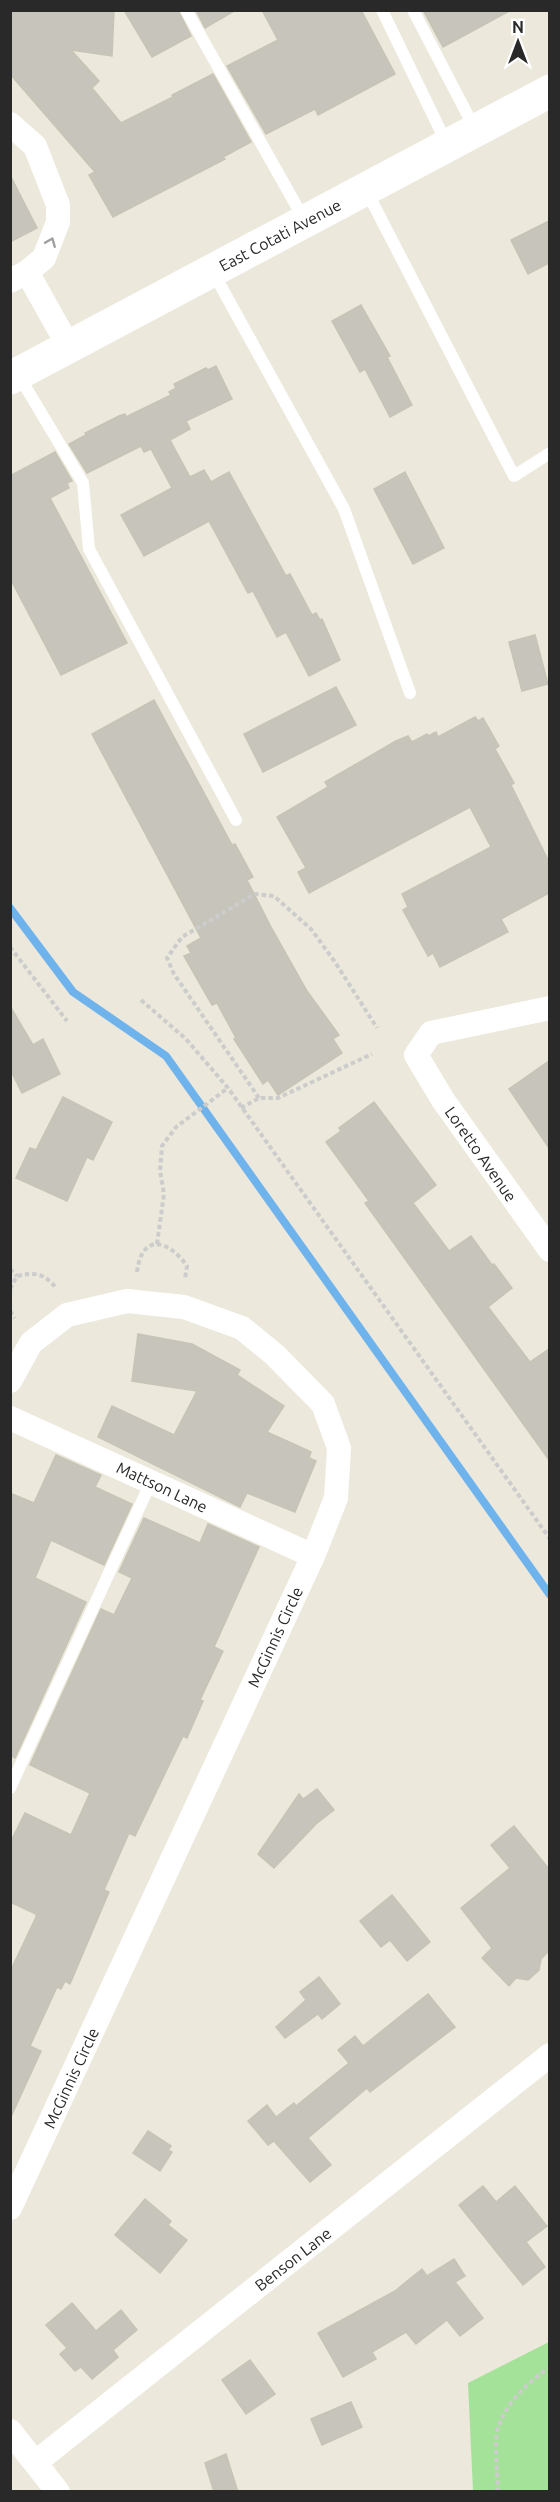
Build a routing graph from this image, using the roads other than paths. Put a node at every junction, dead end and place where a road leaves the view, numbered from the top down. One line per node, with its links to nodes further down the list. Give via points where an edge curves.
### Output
1 (186, 10): 8 (lane)
2 (382, 10): 6 (lane)
3 (413, 10): 6 (lane)
4 (549, 91): 6 (main road, East Cotati Avenue)
5 (10, 124): 10 (street, one-way to 5, via 44,258 58,222 58,206 35,146)
6 (461, 138): 7 (main road, East Cotati Avenue)
7 (365, 189): 8 (main road, East Cotati Avenue); 13 (lane, via 514,476)
8 (305, 221): 9 (main road, East Cotati Avenue)
9 (212, 271): 11 (main road, East Cotati Avenue); 14 (lane, via 344,509)
10 (19, 277): 11 (street)
11 (69, 347): 12 (main road, East Cotati Avenue)
12 (14, 376): 15 (lane, via 83,483 89,549)
13 (549, 453)
14 (410, 693)
15 (236, 820)
16 (549, 1008): 17 (street, Loretto Avenue, via 431,1033 416,1055 443,1100)
17 (549, 1250)
18 (10, 1381): 21 (street, McGinnis Circle, via 31,1343 67,1315 127,1301 184,1307 242,1328 323,1404 339,1448 336,1498)
19 (10, 1418): 20 (street, Mattson Lane)
20 (151, 1482): 21 (street, Mattson Lane); 22 (lane)
21 (313, 1556): 24 (street, McGinnis Circle)
22 (10, 1788)
23 (549, 2055): 27 (street, Benson Lane)
24 (19, 2168): 25 (street, McGinnis Circle)
25 (10, 2208)
26 (10, 2431): 27 (street)
27 (36, 2463): 28 (street)
28 (57, 2492)

